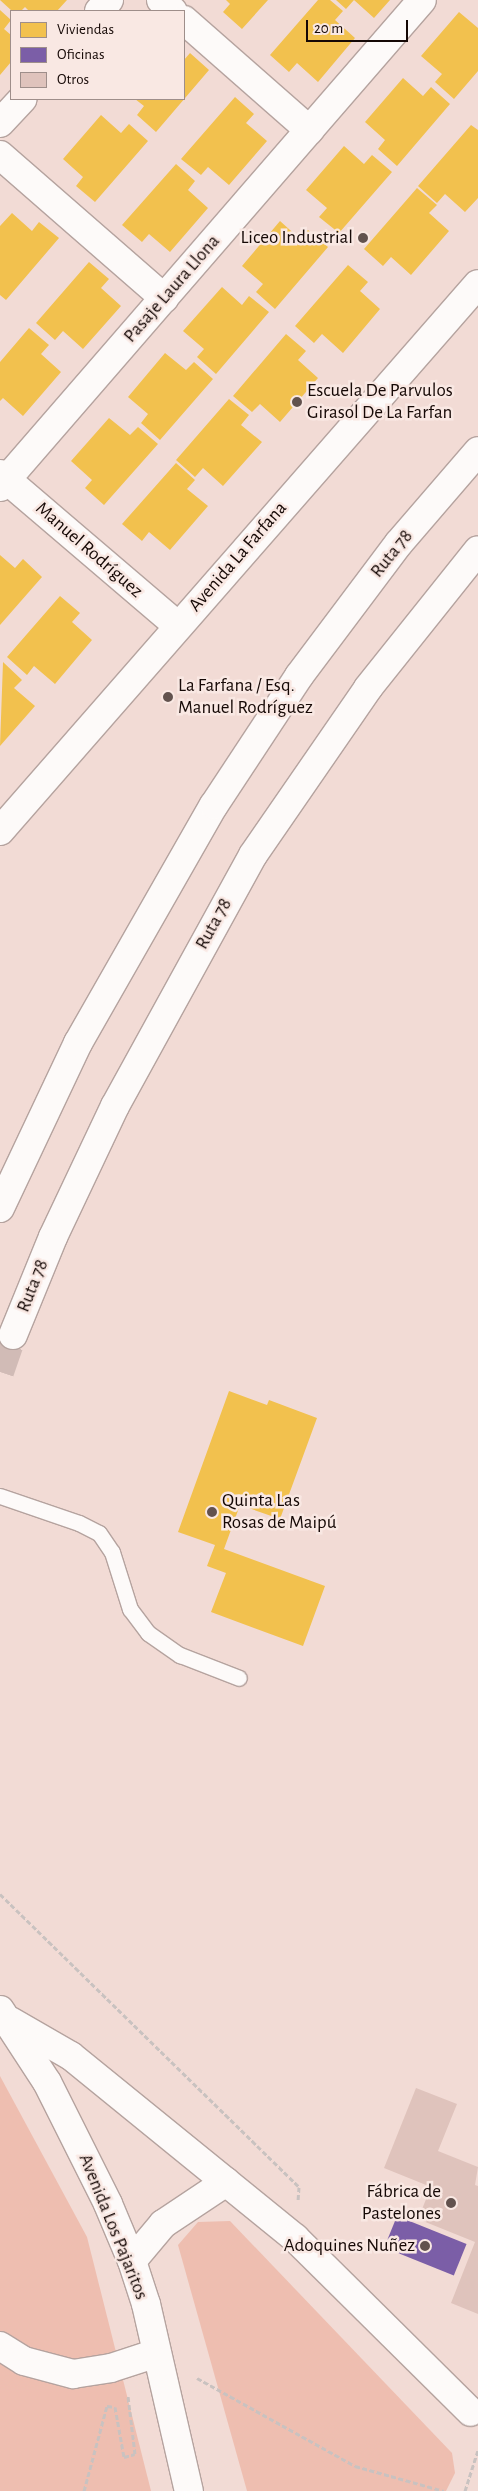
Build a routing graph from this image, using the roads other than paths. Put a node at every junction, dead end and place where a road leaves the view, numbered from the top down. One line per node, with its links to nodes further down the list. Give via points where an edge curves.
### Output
1 (109, 0): 4 (main road)
2 (161, 0): 5 (main road)
3 (422, 0): 9 (main road, Pasaje Laura Llona)
4 (100, 10)
5 (172, 10)
6 (185, 21): 9 (main road)
7 (21, 100): 8 (main road)
8 (0, 124)
9 (309, 130): 12 (main road, Pasaje Laura Llona)
10 (0, 155): 12 (main road)
11 (478, 284): 16 (main road, Avenida La Farfana)
12 (164, 298): 14 (main road, Pasaje Laura Llona)
13 (478, 451): 18 (main road, Ruta 78, via 400,543 304,668 214,805 78,1043)
14 (2, 480): 16 (main road, Manuel Rodríguez)
15 (478, 550): 19 (main road, Ruta 78, via 368,688 253,855 115,1106 53,1237)
16 (178, 626): 17 (main road, Avenida La Farfana)
17 (0, 831)
18 (0, 1208)
19 (13, 1335)
20 (0, 1496): 21 (lane, via 99,1533 112,1552 130,1609 148,1633 180,1655)
21 (239, 1678)
22 (3, 2015): 23 (main road, via 71,2056); 24 (main road, Avenida Los Pajaritos, via 47,2082 108,2204)
23 (226, 2182): 24 (main road, via 162,2224); 27 (main road, via 295,2238)
24 (132, 2261): 26 (main road, Avenida Los Pajaritos)
25 (0, 2346): 26 (main road, via 24,2361 73,2374 111,2368)
26 (157, 2353): 28 (main road, Avenida Los Pajaritos)
27 (471, 2412)
28 (188, 2491)

